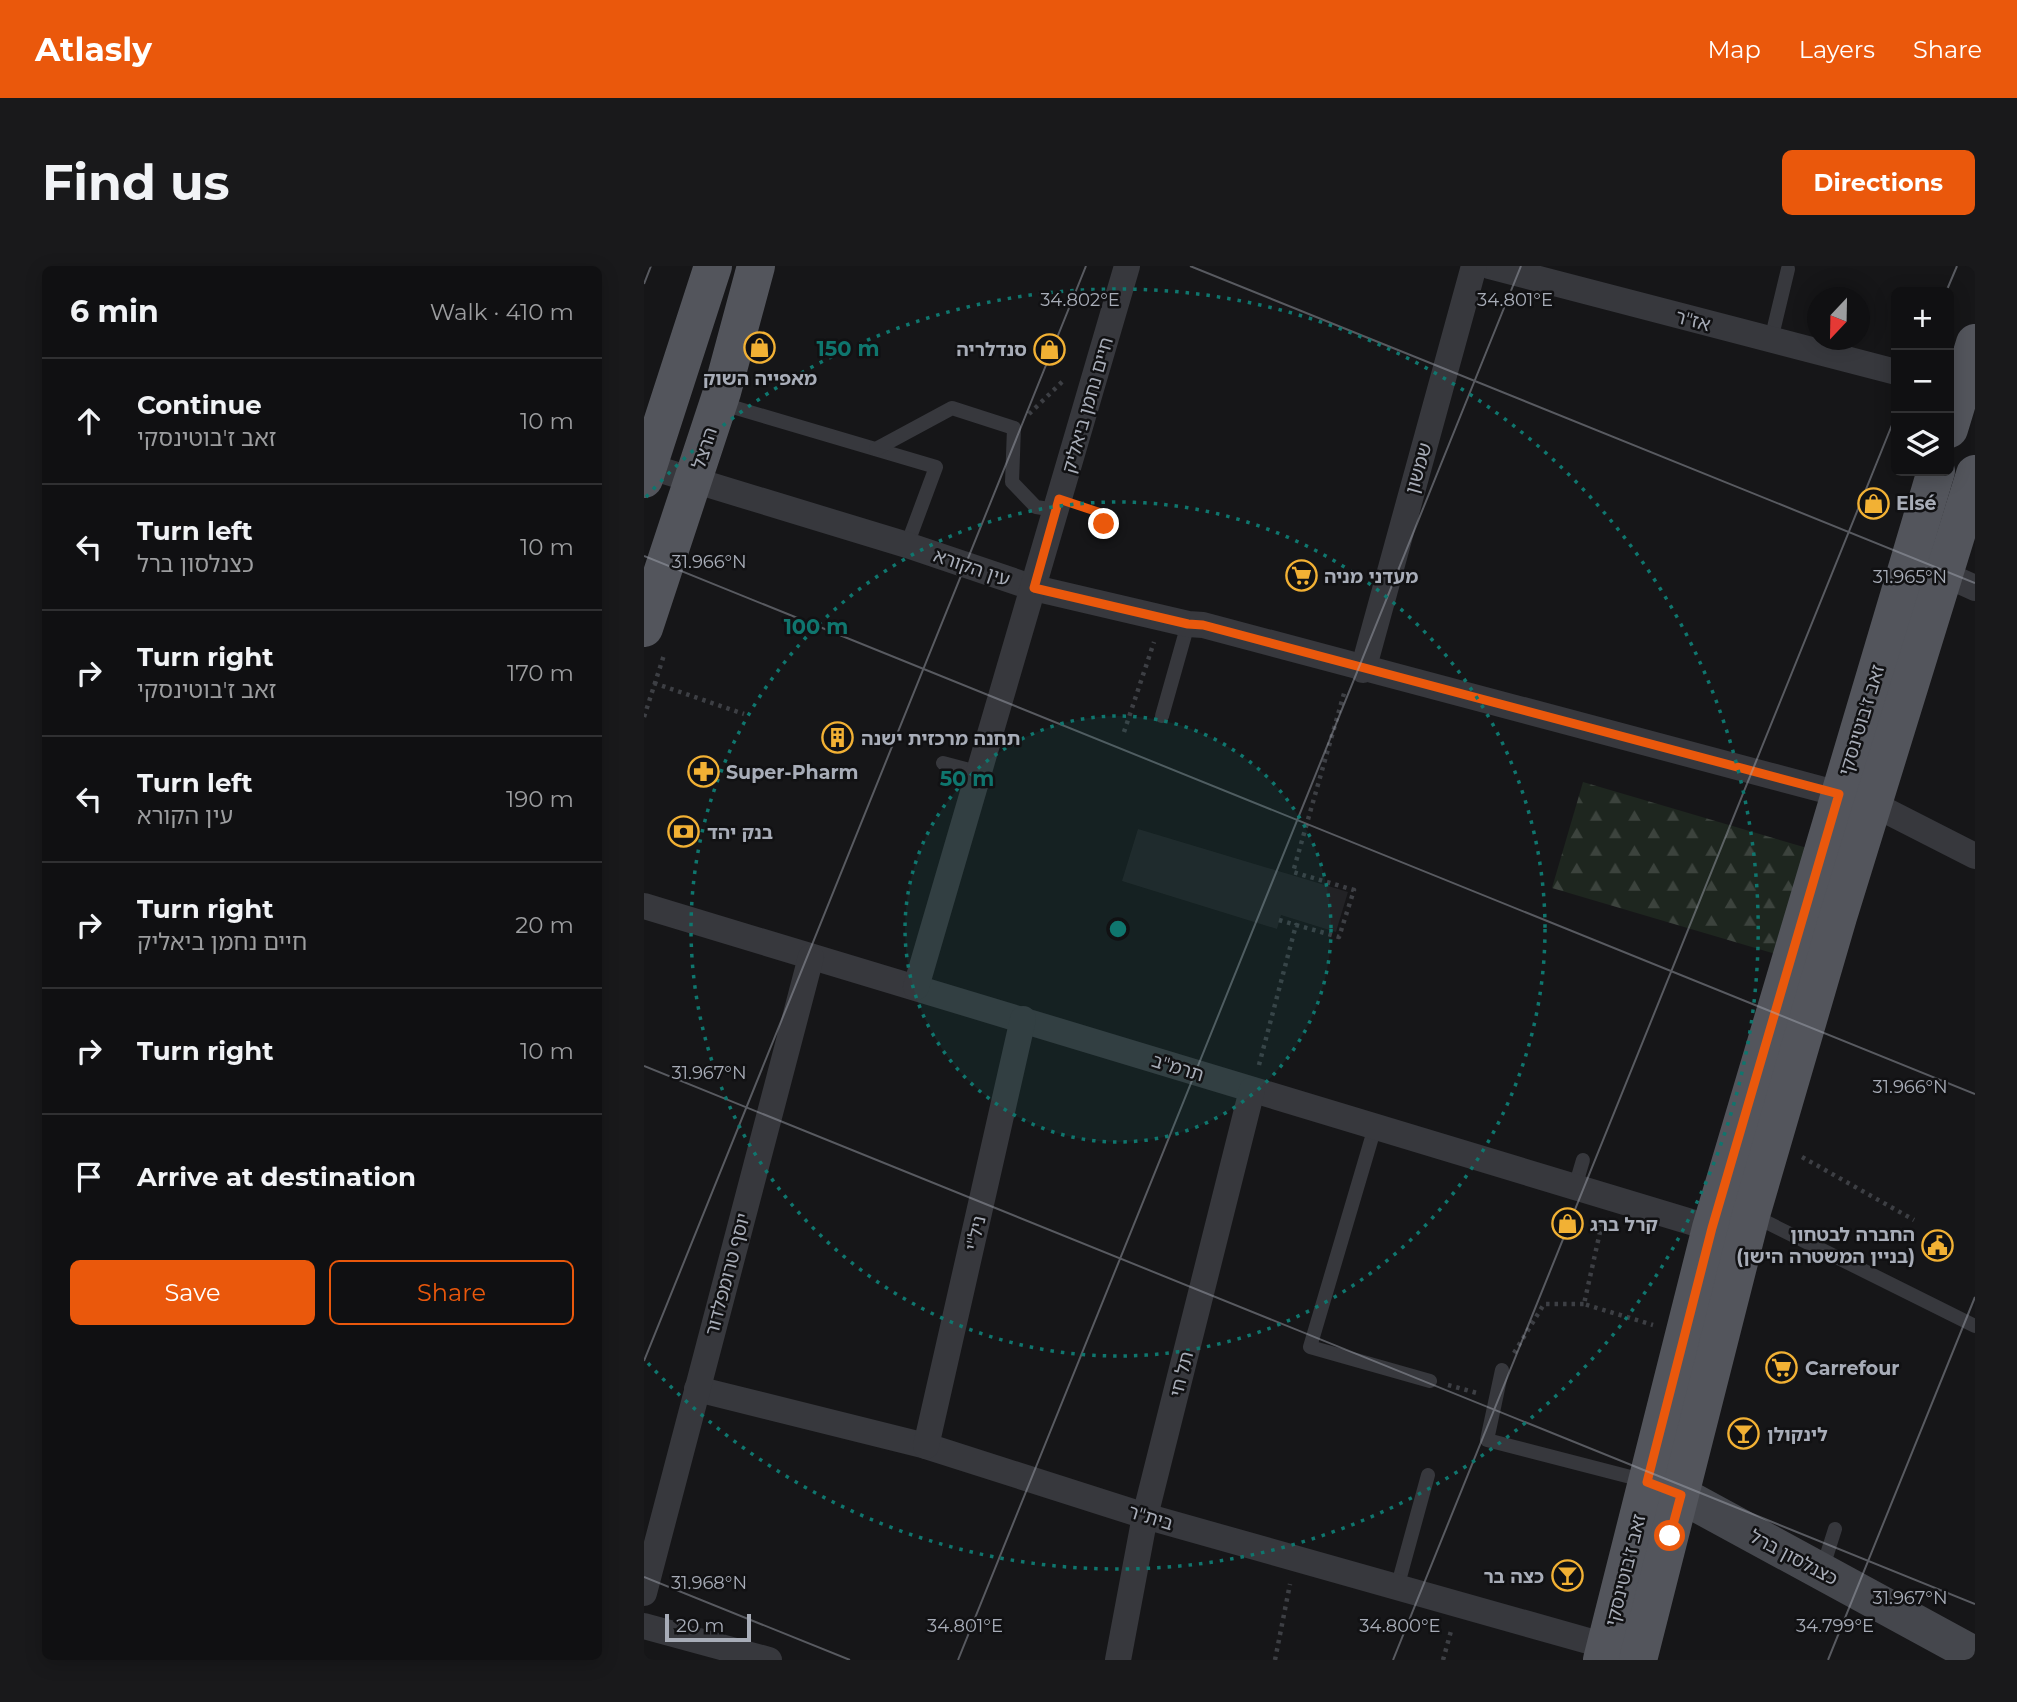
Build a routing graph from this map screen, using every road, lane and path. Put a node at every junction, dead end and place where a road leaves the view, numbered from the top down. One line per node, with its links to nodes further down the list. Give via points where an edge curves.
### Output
1 (713, 266): 16 (main road)
2 (756, 266): 12 (main road, הרצל)
3 (1127, 266): 20 (street, חיים נחמן ביאליק)
4 (1474, 266): 27 (street, שמשון)
5 (1489, 266): 7 (street, אז"ר)
6 (1788, 269): 7 (lane)
7 (1771, 340): 9 (street, אז"ר)
8 (1975, 343): 11 (main road)
9 (1891, 371)
10 (1068, 376): 14 (path)
11 (1955, 387): 13 (main road)
12 (722, 393): 15 (lane, via 726,405); 19 (main road, הרצל)
13 (1951, 413)
14 (1014, 429): 15 (lane, via 952,408); 20 (lane, via 1012,482 1036,507)
15 (876, 449): 22 (lane, via 936,467)
16 (646, 470): 19 (street, עין הקורא)
17 (1975, 474): 23 (main road, זאב ז'בוטינסקי)
18 (1935, 476): 34 (main road, זאב ז'בוטינסקי)
19 (694, 480): 22 (street, עין הקורא); 26 (main road, הרצל)
20 (1058, 504): 21 (path, via 1104,514 1104,524); 24 (street, חיים נחמן ביאליק)
21 (1122, 530)
22 (907, 545): 24 (street, עין הקורא)
23 (1960, 581): 34 (main road, זאב ז'בוטינסקי)
24 (1034, 588): 25 (street, עין הקורא); 33 (street, חיים נחמן ביאליק)
25 (1175, 621): 27 (street, עין הקורא); 30 (lane); 31 (path)
26 (644, 628)
27 (1357, 668): 34 (street, עין הקורא); 38 (path, via 1293,872 1354,890 1339,937)
28 (654, 684): 29 (path)
29 (744, 714)
30 (1162, 716)
31 (1124, 732)
32 (943, 763): 33 (lane)
33 (977, 772): 40 (street, חיים נחמן ביאליק)
34 (1856, 799): 35 (street, עין הקורא); 44 (main road, זאב ז'בוטינסקי); 50 (main road, זאב ז'בוטינסקי, via 1746,1074)
35 (1975, 856)
36 (644, 906): 39 (street, תרמ"ב)
37 (1279, 920): 38 (path)
38 (1296, 925): 42 (path)
39 (811, 957): 40 (street, תרמ"ב); 56 (street, יוסף טרומפלדור)
40 (916, 987): 41 (street, תרמ"ב)
41 (1023, 1019): 42 (street, תרמ"ב); 58 (street, ניל"י)
42 (1252, 1090): 43 (street, תרמ"ב); 61 (street, תל חי)
43 (1376, 1127): 46 (street, תרמ"ב); 55 (lane, via 1310,1347)
44 (1773, 1140): 48 (main road, זאב ז'בוטינסקי); 49 (path)
45 (1583, 1160): 46 (lane)
46 (1575, 1187): 47 (street, תרמ"ב)
47 (1608, 1197): 50 (street, תרמ"ב); 51 (path)
48 (1751, 1215): 52 (lane); 60 (main road, זאב ז'בוטינסקי)
49 (1914, 1220)
50 (1712, 1228): 53 (main road, זאב ז'בוטינסקי)
51 (1584, 1304): 53 (path); 54 (path, via 1544,1304)
52 (1975, 1326)
53 (1684, 1335): 60 (main road, זאב ז'בוטינסקי)
54 (1502, 1370): 57 (lane)
55 (1430, 1381): 57 (path)
56 (697, 1389): 58 (street, בית"ר); 66 (street, יוסף טרומפלדור)
57 (1496, 1398): 60 (lane, via 1487,1440)
58 (926, 1447): 61 (street, בית"ר)
59 (1428, 1475): 65 (lane)
60 (1664, 1489): 64 (street, כצנלסון ברל); 68 (main road, זאב ז'בוטינסקי)
61 (1145, 1516): 63 (street, בית"ר); 71 (street, תל חי)
62 (1835, 1529): 64 (lane)
63 (1295, 1559): 65 (street, בית"ר); 72 (path)
64 (1821, 1572): 69 (street, כצנלסון ברל)
65 (1397, 1588): 68 (street, בית"ר)
66 (644, 1592)
67 (644, 1626): 70 (street)
68 (1615, 1655)
69 (1975, 1655)
70 (769, 1660)
71 (1118, 1660)
72 (1275, 1660)

